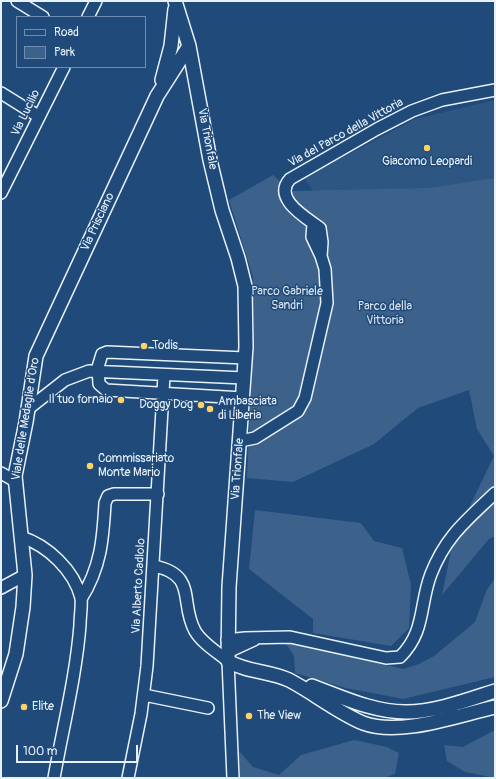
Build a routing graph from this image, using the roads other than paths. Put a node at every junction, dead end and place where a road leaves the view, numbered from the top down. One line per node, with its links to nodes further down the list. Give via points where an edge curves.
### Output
1 (17, 1): 4 (street)
2 (96, 1): 5 (street)
3 (176, 2): 6 (main road, Via Trionfale); 10 (main road, Via Prisciano, via 170,54)
4 (41, 16)
5 (88, 16)
6 (189, 46): 10 (main road, Via Prisciano); 14 (main road, Via Trionfale, via 215,181 244,280)
7 (63, 68): 11 (street, Via Lucilio)
8 (495, 90): 21 (street, Via del Parco della Vittoria, via 442,100 412,111 290,179 285,188 286,197 292,206 320,228 322,234 321,256 327,283 327,303 302,406 255,438)
9 (1, 93): 11 (street)
10 (158, 96): 13 (main road, Via Prisciano)
11 (38, 116): 12 (street, Via Lucilio)
12 (1, 193)
13 (38, 349): 20 (main road, Viale delle Medaglie d'Oro)
14 (245, 358): 15 (street, via 107,352 101,356); 17 (main road, Via Trionfale)
15 (98, 371): 16 (street); 18 (street, via 99,384 104,389); 20 (street, via 81,373 65,380)
16 (164, 374): 17 (street); 18 (street, Via Alberto Cadlolo)
17 (244, 378): 19 (main road, Via Trionfale)
18 (163, 394): 19 (street); 25 (street, Via Alberto Cadlolo)
19 (243, 398): 21 (main road, Via Trionfale)
20 (28, 409): 23 (main road, Viale delle Medaglie d'Oro)
21 (240, 441): 31 (main road, Via Trionfale, via 229,587)
22 (1, 473): 23 (street)
23 (15, 481): 26 (main road, Viale delle Medaglie d'Oro)
24 (495, 493): 31 (street, via 454,532 446,544 429,580 417,634 412,644 400,656 386,658 290,637 258,638)
25 (158, 494): 27 (street, Via Alberto Cadlolo); 30 (street, via 108,496 105,503 102,548)
26 (21, 537): 28 (main road, Viale delle Medaglie d'Oro); 30 (street, via 35,542 56,558 71,578)
27 (154, 566): 31 (street, via 171,570 177,575 195,631 208,645); 34 (street, Via Alberto Cadlolo)
28 (25, 575): 29 (street); 35 (main road, Viale delle Medaglie d'Oro, via 19,640)
29 (1, 588)
30 (81, 599): 38 (street, via 76,656)
31 (228, 651): 32 (main road, via 246,668); 40 (street, Via Trionfale)
32 (288, 680): 33 (main road, via 369,706 400,712 426,711); 36 (main road, via 353,718 374,726 425,724)
33 (495, 691)
34 (144, 694): 37 (street); 39 (street, Via Alberto Cadlolo)
35 (1, 701)
36 (495, 706)
37 (208, 708)
38 (54, 778)
39 (128, 778)
40 (233, 778)

